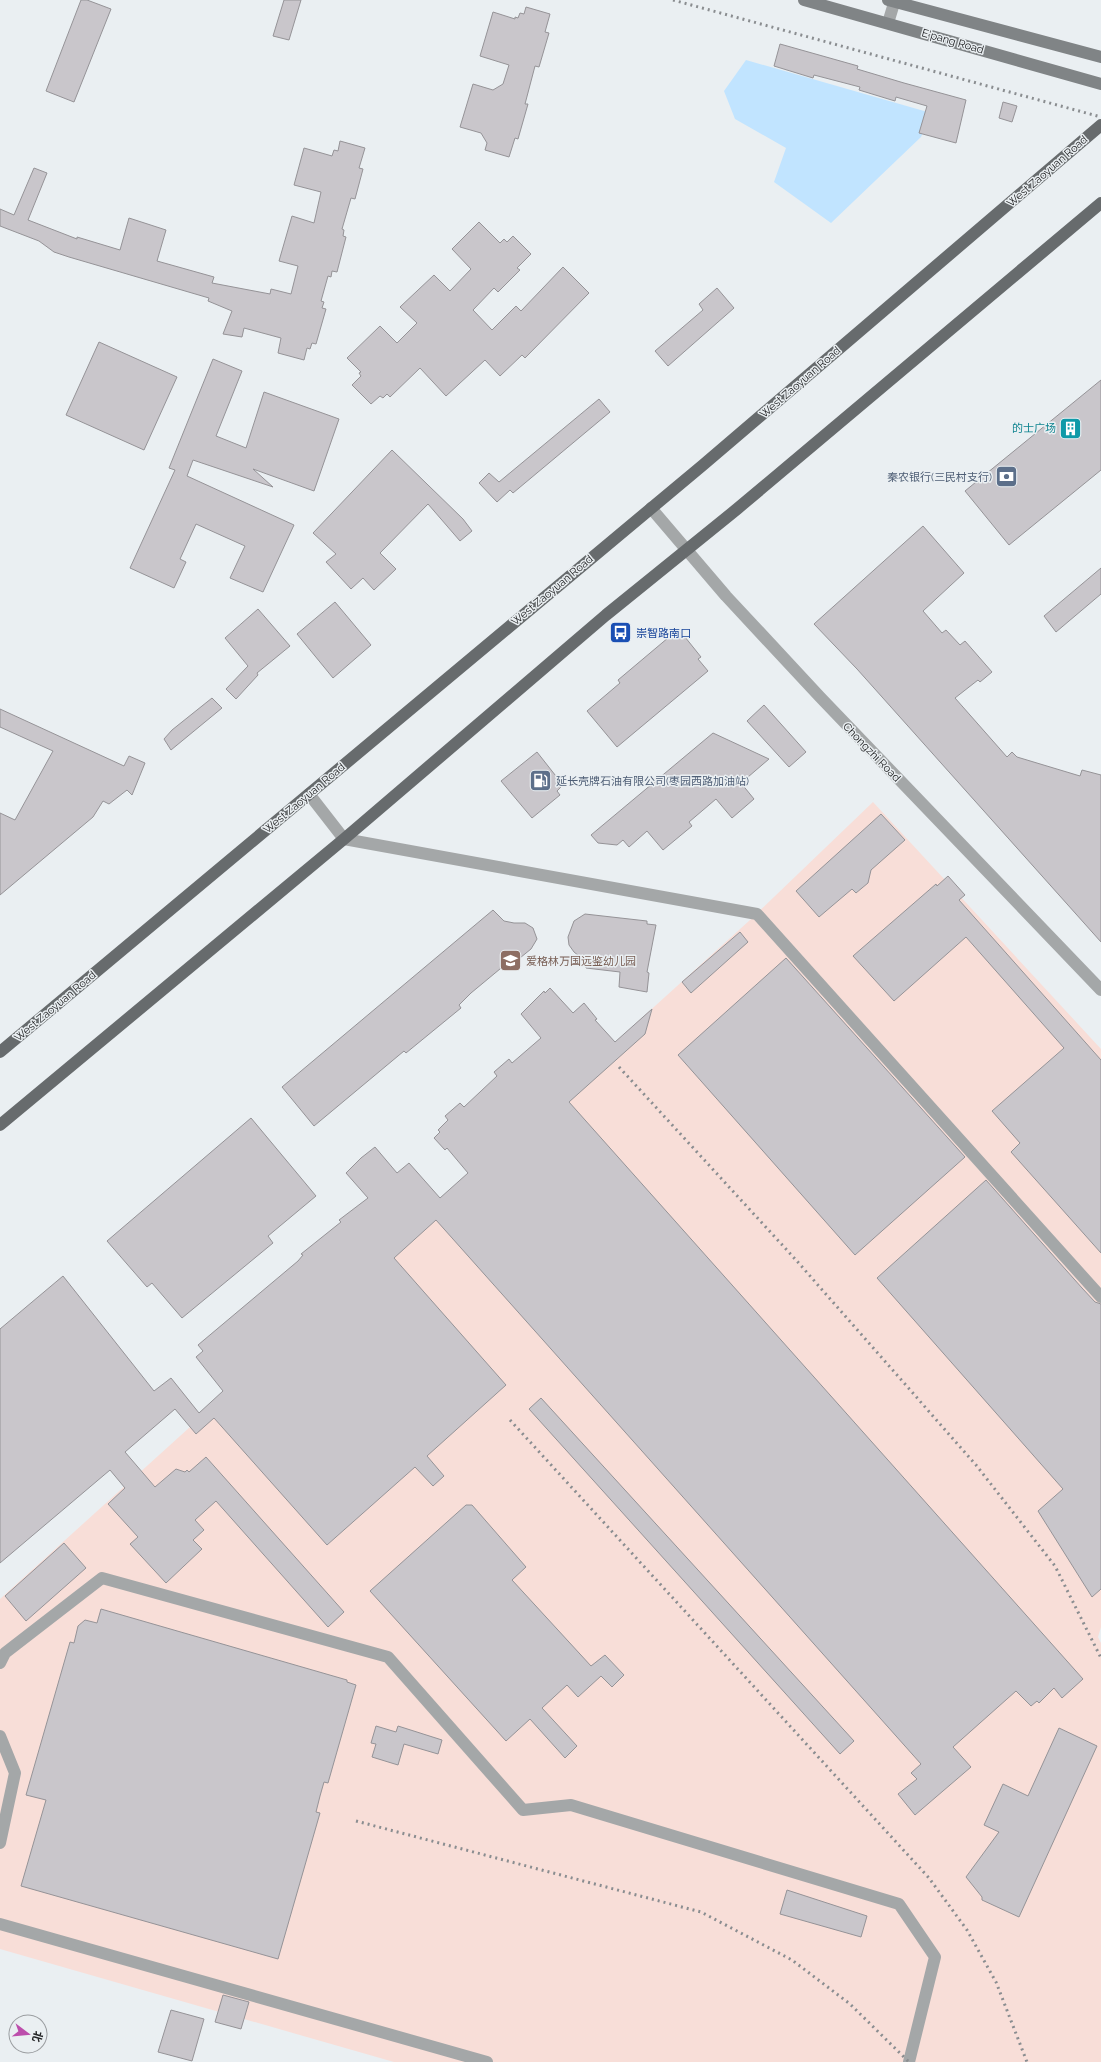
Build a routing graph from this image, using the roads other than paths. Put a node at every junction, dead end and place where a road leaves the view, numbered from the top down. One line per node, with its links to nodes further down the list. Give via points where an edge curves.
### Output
1 (804, 0): 3 (main road, E'pang Road)
2 (892, 1): 3 (street); 4 (main road, E'pang Road)
3 (888, 23): 5 (main road, E'pang Road)
4 (1101, 57)
5 (1101, 84)
6 (1101, 125): 8 (main road, West Zaoyuan Road)
7 (1101, 203): 9 (main road)
8 (650, 508): 9 (street, Chongzhi Road); 10 (main road, West Zaoyuan Road)
9 (686, 550): 11 (main road, via 606,614); 12 (street, Chongzhi Road, via 820,697)
10 (309, 794): 11 (street); 13 (main road, West Zaoyuan Road)
11 (344, 838): 14 (main road); 15 (street, via 757,914)
12 (1101, 990)
13 (0, 1052)
14 (0, 1125)
15 (1101, 1297)
16 (2, 1654): 21 (street, via 102,1578 388,1657 523,1810 571,1805 899,1904 935,1957)
17 (0, 1736): 18 (street, via 15,1773)
18 (0, 1843)
19 (0, 1924): 20 (street)
20 (487, 2062)
21 (909, 2062)

